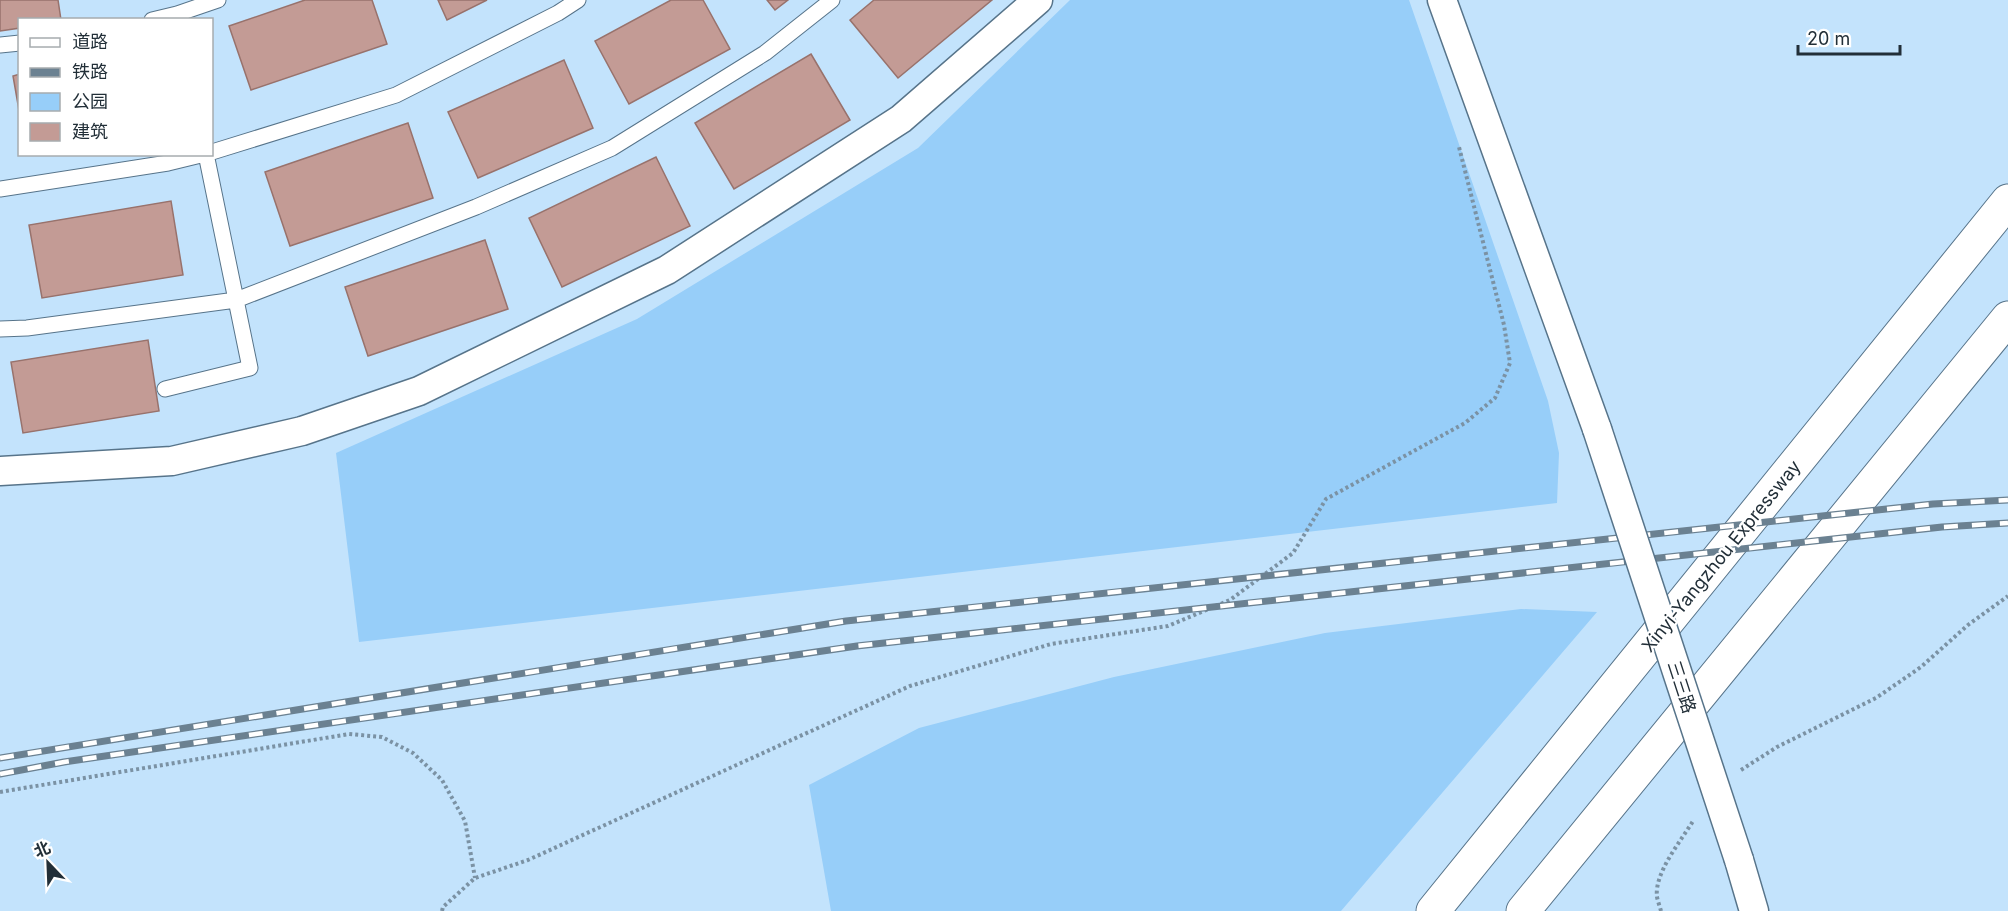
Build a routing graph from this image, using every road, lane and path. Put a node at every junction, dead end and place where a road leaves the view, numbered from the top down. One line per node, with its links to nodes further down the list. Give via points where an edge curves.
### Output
1 (218, 0): 6 (lane)
2 (578, 0): 11 (lane, via 396,95)
3 (832, 0): 16 (lane, via 765,53 612,148 476,207)
4 (1038, 0): 20 (street, via 901,119 667,270 419,391 302,431 172,461)
5 (1442, 0): 30 (street, 三三路, bridge, via 1597,429)
6 (176, 11): 7 (lane)
7 (157, 18)
8 (18, 43): 9 (lane)
9 (0, 45)
10 (1457, 140): 25 (path, via 1510,363 1495,398 1465,423 1326,499 1293,553 1230,600 1168,626 1051,644 910,686 528,860)
11 (213, 152)
12 (198, 156): 14 (lane, via 168,164)
13 (205, 156): 16 (lane)
14 (0, 189)
15 (2008, 201): 27 (highway, Xinyi-Yangzhou Expressway)
16 (236, 300): 18 (lane); 19 (lane, via 250,368)
17 (2008, 318): 28 (highway)
18 (0, 329)
19 (165, 389)
20 (0, 471)
21 (2008, 596): 22 (path, via 1876,698 1777,747)
22 (1733, 778)
23 (0, 792): 25 (path, via 349,734 382,737 413,753 442,780 465,821)
24 (1694, 820): 29 (path, via 1666,863 1658,886)
25 (475, 878): 26 (path)
26 (442, 911)
27 (1433, 911)
28 (1523, 911)
29 (1661, 911)
30 (1754, 911)

